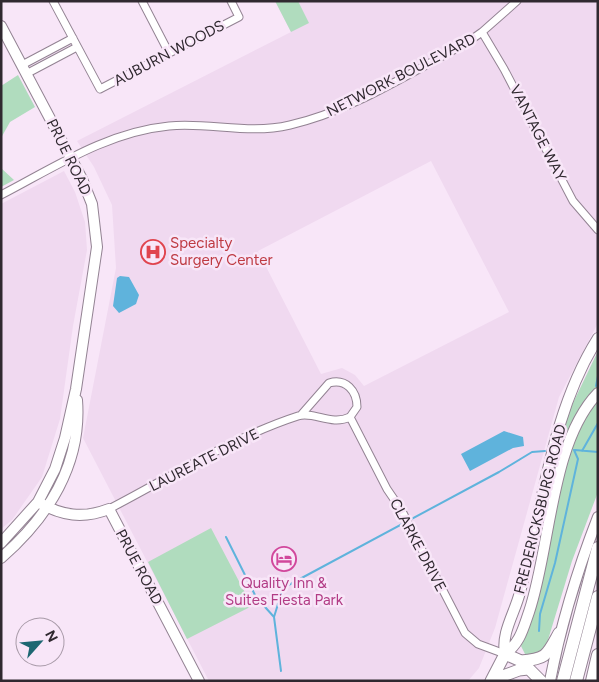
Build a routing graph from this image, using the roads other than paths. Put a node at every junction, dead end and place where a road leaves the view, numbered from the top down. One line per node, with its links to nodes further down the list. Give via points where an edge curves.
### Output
1 (53, 1): 7 (street)
2 (142, 1): 10 (street)
3 (231, 1): 10 (street, AUBURN WOODS, via 239,17)
4 (516, 1): 6 (street, NETWORK BOULEVARD)
5 (1, 26): 12 (main road, PRUE ROAD)
6 (482, 32): 13 (street, NETWORK BOULEVARD, via 346,106 312,120 265,129 193,126 149,129 107,140); 15 (street, VANTAGE WAY, via 573,201)
7 (72, 38): 8 (street); 9 (street)
8 (77, 47): 10 (street, AUBURN WOODS, via 100,89); 11 (street)
9 (51, 49): 11 (street); 12 (street)
10 (169, 53)
11 (56, 58): 12 (street)
12 (24, 69): 13 (main road, PRUE ROAD)
13 (71, 158): 14 (street, NETWORK BOULEVARD); 17 (main road, PRUE ROAD, via 92,204 97,233 96,262)
14 (1, 194)
15 (598, 230)
16 (598, 338): 30 (main road, FREDERICKSBURG ROAD, via 558,429 520,594 503,640)
17 (76, 389): 21 (main road, PRUE ROAD, via 60,454); 22 (main road, PRUE ROAD, via 78,431 63,479)
18 (598, 393): 30 (main road, FREDERICKSBURG ROAD, via 590,401 564,456 534,596 516,646)
19 (301, 415): 20 (street, via 337,421); 20 (street, LAUREATE DRIVE, via 322,389 336,381 355,393 357,407); 23 (street, LAUREATE DRIVE, via 242,440)
20 (350, 417): 30 (street, CLARKE DRIVE, via 465,633 478,644)
21 (38, 502): 22 (main road); 25 (main road, PRUE ROAD)
22 (48, 507): 23 (main road, via 56,512 80,516); 27 (main road, PRUE ROAD)
23 (109, 509): 33 (main road, PRUE ROAD)
24 (598, 517): 29 (main road, via 573,585)
25 (1, 543)
26 (598, 548): 37 (highway)
27 (1, 558)
28 (598, 597): 38 (highway)
29 (560, 633): 32 (main road, via 548,654); 36 (main road)
30 (505, 654): 32 (main road); 34 (main road, FREDERICKSBURG ROAD)
31 (598, 655): 39 (highway)
32 (525, 665): 34 (main road); 35 (main road)
33 (199, 681)
34 (491, 681)
35 (540, 681)
36 (550, 681)
37 (563, 681)
38 (576, 681)
39 (592, 681)

